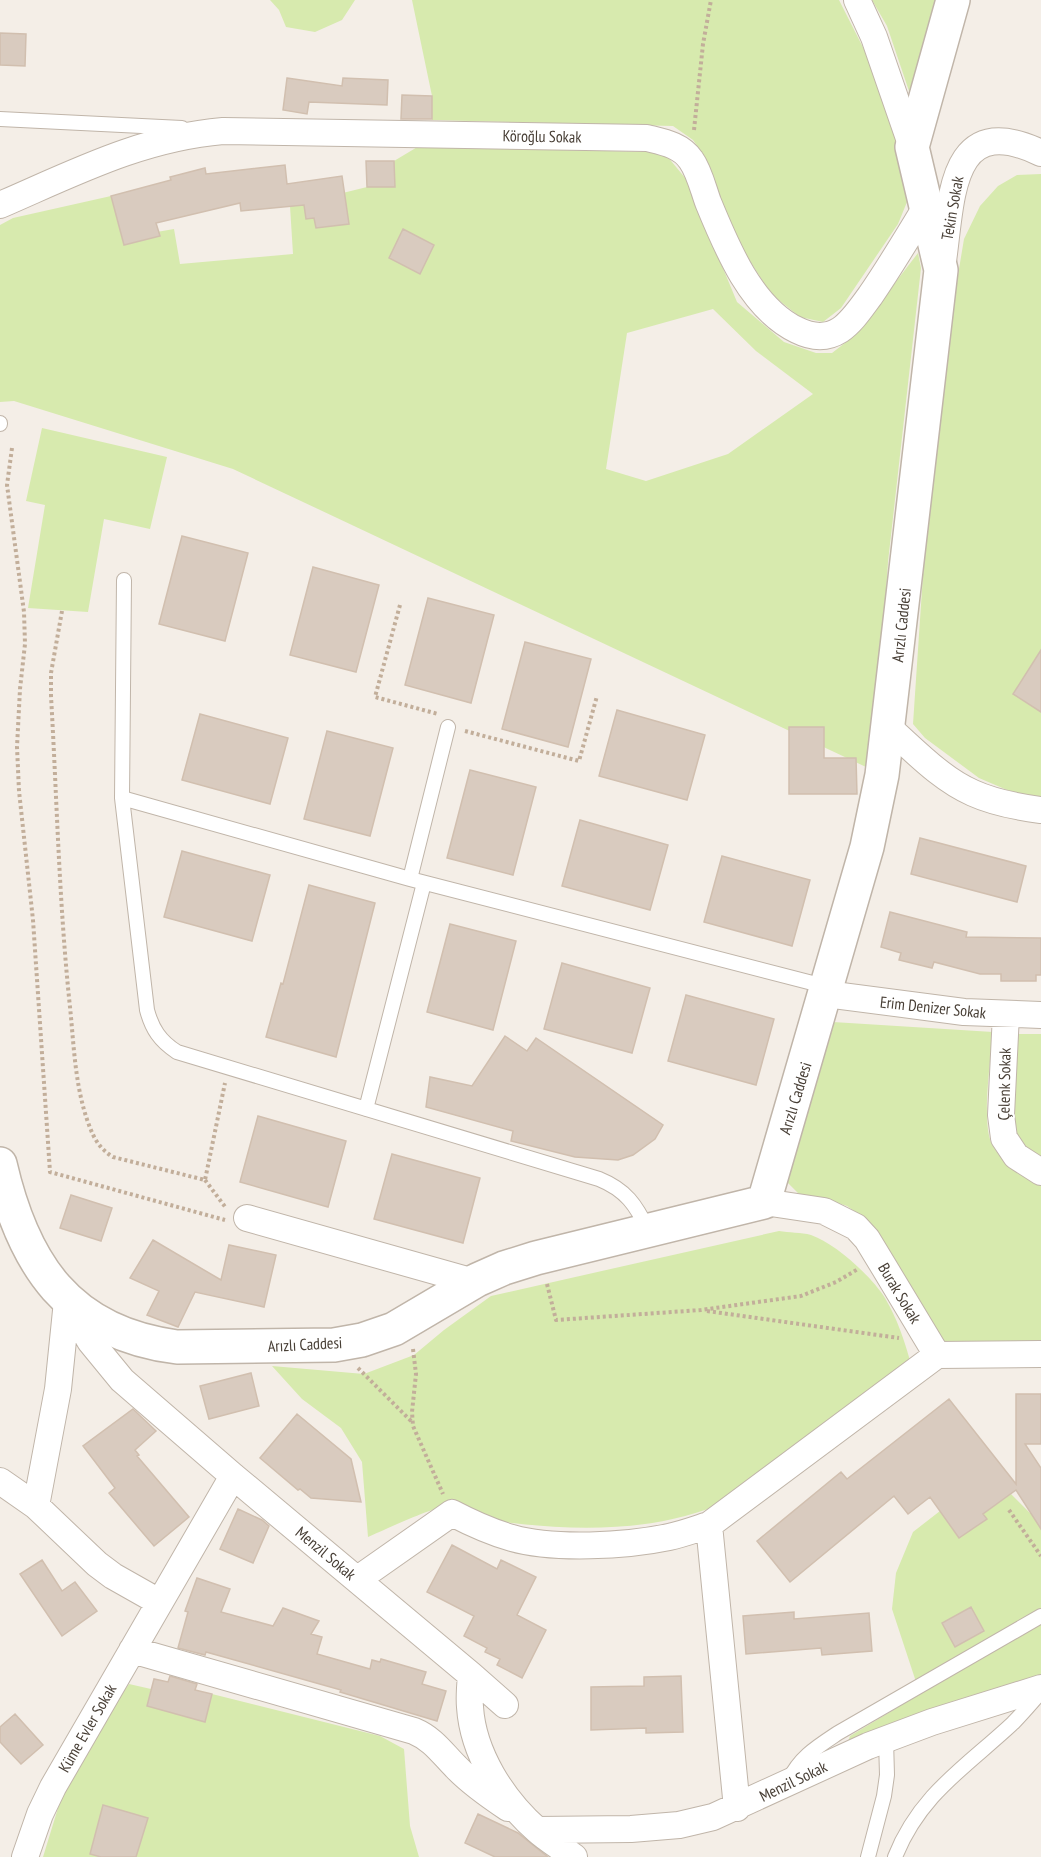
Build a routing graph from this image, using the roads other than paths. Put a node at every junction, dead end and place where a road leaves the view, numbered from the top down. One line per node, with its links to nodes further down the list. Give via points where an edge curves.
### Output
1 (857, 0): 5 (street)
2 (953, 0): 5 (street)
3 (0, 119): 4 (lane)
4 (223, 131): 7 (street, Köroğlu Sokak, via 156,142); 8 (street, Köroğlu Sokak, via 647,138 670,144 691,160 745,280 764,305 786,325 821,337 839,330 856,315)
5 (912, 147): 8 (street, Arızlı Caddesi)
6 (1041, 153): 9 (street, Tekin Sokak, via 1006,140 992,141 975,148 963,160 956,176)
7 (0, 205)
8 (926, 207): 9 (street, Arızlı Caddesi)
9 (941, 270): 12 (street, Arızlı Caddesi)
10 (124, 580): 13 (lane)
11 (448, 727): 15 (lane)
12 (889, 728): 14 (street, via 946,777 973,793); 16 (street, Arızlı Caddesi, via 867,847)
13 (122, 798): 15 (lane); 19 (lane, via 152,1026 177,1052)
14 (1041, 810)
15 (417, 881): 16 (lane); 19 (lane)
16 (827, 991): 17 (street, Erim Denizer Sokak, via 953,1011); 22 (street, Arızlı Caddesi)
17 (1006, 1014): 18 (street, Erim Denizer Sokak); 21 (street, Çelenk Sokak, via 1001,1115 1004,1138 1016,1156)
18 (1041, 1015)
19 (366, 1109): 24 (lane, via 616,1186 639,1211)
20 (0, 1164): 26 (street, Arızlı Caddesi, via 18,1225 39,1266)
21 (1041, 1172)
22 (764, 1202): 24 (street, Arızlı Caddesi); 27 (street, Burak Sokak, via 824,1211 856,1227)
23 (240, 1219): 25 (street)
24 (649, 1231): 25 (street, Arızlı Caddesi, via 541,1257)
25 (474, 1282): 26 (street, Arızlı Caddesi, via 394,1329 339,1344 154,1344 98,1322)
26 (67, 1301): 29 (street, Menzil Sokak, via 90,1341 122,1380); 31 (street, via 59,1379)
27 (933, 1348): 28 (street); 32 (street)
28 (1041, 1354)
29 (232, 1476): 33 (street, Menzil Sokak); 34 (street, Küme Evler Sokak)
30 (0, 1481): 31 (street)
31 (36, 1506): 34 (street, via 97,1564)
32 (709, 1525): 33 (street, via 668,1537 623,1543 550,1544 514,1539 452,1513); 42 (street)
33 (358, 1579): 37 (street, Menzil Sokak)
34 (159, 1602): 36 (street, Küme Evler Sokak)
35 (1041, 1616): 41 (lane, via 814,1748 795,1768)
36 (132, 1650): 43 (street, via 414,1731 435,1744 478,1787); 44 (street, Küme Evler Sokak, via 53,1787)
37 (471, 1675): 39 (street, Menzil Sokak); 43 (street, via 472,1724 488,1768 507,1798)
38 (1041, 1690): 40 (street, Menzil Sokak); 47 (lane, via 1014,1721 931,1796 913,1819)
39 (505, 1705)
40 (886, 1740): 41 (street, Menzil Sokak); 46 (lane, via 885,1796)
41 (788, 1783): 42 (street, Menzil Sokak)
42 (736, 1808): 43 (street, Menzil Sokak, via 679,1825)
43 (537, 1830): 45 (street)
44 (25, 1857)
45 (574, 1857)
46 (868, 1857)
47 (895, 1857)

